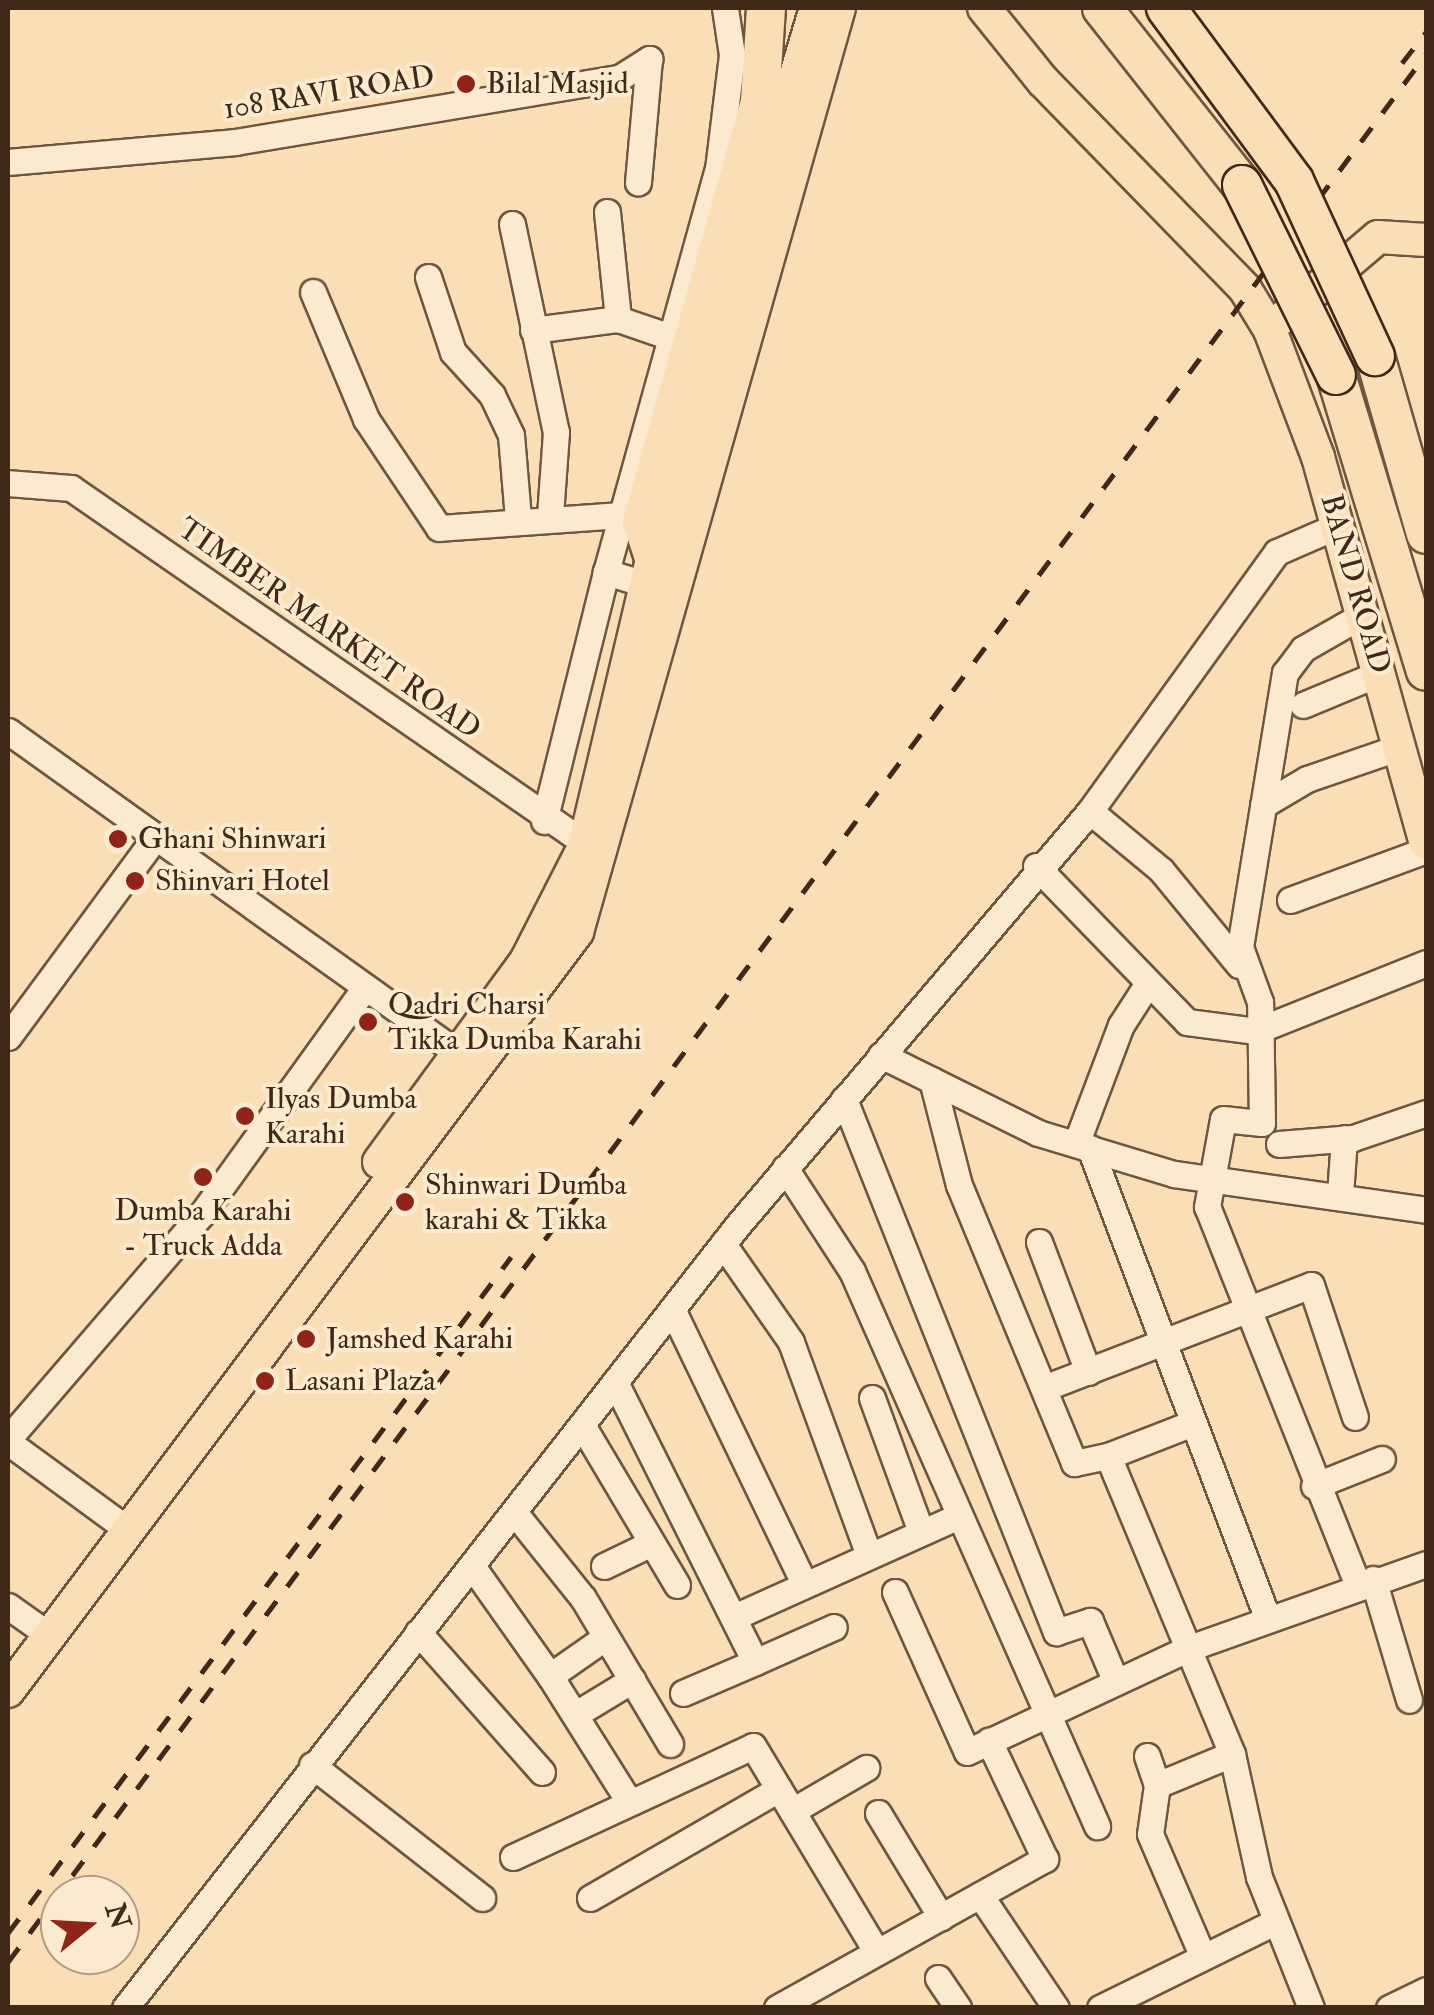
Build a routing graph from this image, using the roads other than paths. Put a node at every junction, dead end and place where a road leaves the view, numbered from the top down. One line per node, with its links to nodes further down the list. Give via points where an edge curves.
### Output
1 (725, 8): 18 (street, via 725,133)
2 (766, 8): 24 (highway, via 760,100)
3 (816, 8): 24 (main road)
4 (840, 8): 24 (main road)
5 (984, 8): 17 (main road, BAND ROAD, via 1055,94 1246,289)
6 (1102, 8): 27 (highway, bridge, via 1242,185 1336,375)
7 (1166, 8): 23 (highway, bridge, via 1294,181 1375,356)
8 (8, 162): 9 (street, 108 RAVI ROAD, via 254,139 619,78 649,59)
9 (638, 183)
10 (607, 212): 15 (street)
11 (512, 224): 16 (street)
12 (1426, 240): 17 (main road, via 1378,236)
13 (428, 276): 21 (street, via 453,352 492,395 511,435)
14 (313, 292): 21 (street, via 366,419 439,528)
15 (618, 319): 16 (street); 18 (street)
16 (534, 330): 20 (street, via 556,432)
17 (1270, 330): 22 (main road, BAND ROAD)
18 (671, 337): 24 (street)
19 (8, 482): 34 (street, TIMBER MARKET ROAD, via 71,488)
20 (550, 516): 21 (street); 24 (street)
21 (518, 520)
22 (1338, 526): 26 (main road, BAND ROAD); 33 (street, via 1278,552)
23 (1426, 534)
24 (655, 547): 25 (street); 25 (street); 37 (main road)
25 (606, 572): 34 (street)
26 (1364, 614): 28 (main road, BAND ROAD); 32 (street, via 1304,649 1284,673)
27 (1426, 671)
28 (1380, 673): 29 (street); 31 (main road, BAND ROAD)
29 (1304, 705)
30 (8, 731): 35 (street)
31 (1400, 746): 32 (street, via 1306,779); 36 (main road, BAND ROAD)
32 (1263, 805): 41 (street)
33 (1090, 810): 38 (street); 41 (street, via 1161,870)
34 (544, 820): 37 (street, TIMBER MARKET ROAD)
35 (154, 839): 43 (street); 45 (street)
36 (1426, 846): 39 (street)
37 (594, 851): 46 (main road, via 526,962); 91 (main road, via 565,951)
38 (1036, 866): 42 (street); 47 (street)
39 (1290, 900)
40 (1426, 964): 44 (street)
41 (1240, 965): 44 (street, via 1260,1002)
42 (1148, 983): 44 (street, via 1187,1022); 53 (street, via 1121,1025)
43 (366, 988): 46 (street); 70 (street, via 201,1216)
44 (1256, 1030): 55 (street, via 1262,1122 1223,1120)
45 (8, 1037)
46 (458, 1053): 76 (main road)
47 (881, 1055): 48 (street); 49 (street)
48 (932, 1080): 53 (street); 65 (street, via 960,1185)
49 (844, 1099): 54 (street); 99 (street, via 1056,1632 1090,1621)
50 (1426, 1112): 51 (street)
51 (1344, 1138): 52 (street); 56 (street)
52 (1279, 1144)
53 (1083, 1146): 55 (street); 62 (street)
54 (785, 1168): 59 (street); 75 (street, via 852,1271)
55 (1208, 1177): 56 (street); 61 (street, via 1207,1208)
56 (1340, 1196): 57 (street)
57 (1426, 1210)
58 (1039, 1242): 63 (street)
59 (723, 1244): 60 (street); 79 (street, via 791,1342)
60 (672, 1309): 64 (street); 84 (street)
61 (1248, 1312): 62 (street); 67 (street, via 1310,1285); 73 (street)
62 (1160, 1348): 63 (street); 68 (street)
63 (1088, 1372): 65 (street)
64 (616, 1382): 69 (street); 88 (street)
65 (1044, 1388): 71 (street, via 1074,1463)
66 (872, 1398): 77 (street)
67 (1355, 1417)
68 (1190, 1424): 71 (street); 89 (street)
69 (582, 1425): 74 (street); 78 (street)
70 (8, 1440): 76 (street)
71 (1108, 1456): 94 (street)
72 (1382, 1459): 73 (street)
73 (1314, 1486): 83 (street)
74 (514, 1512): 81 (street); 93 (street)
75 (957, 1517): 77 (street); 104 (street)
76 (116, 1521): 91 (main road)
77 (921, 1532): 79 (street)
78 (652, 1543): 82 (street); 85 (street)
79 (869, 1554): 84 (street)
80 (1426, 1564): 83 (street)
81 (472, 1566): 92 (street); 97 (street)
82 (604, 1566)
83 (1365, 1581): 89 (street); 102 (street)
84 (804, 1582): 88 (street)
85 (677, 1586)
86 (895, 1592): 105 (street, via 967,1752)
87 (8, 1606): 91 (street)
88 (734, 1617): 95 (street)
89 (1267, 1617): 94 (street)
90 (834, 1627): 95 (street)
91 (42, 1631): 96 (main road); 100 (main road)
92 (418, 1632): 109 (street); 111 (street)
93 (606, 1637): 97 (street); 98 (street)
94 (1189, 1648): 99 (street); 107 (street)
95 (755, 1662): 101 (street)
96 (8, 1664)
97 (550, 1676): 103 (street)
98 (632, 1680): 103 (street); 106 (street)
99 (1115, 1680): 104 (street)
100 (8, 1691)
101 (683, 1692)
102 (1409, 1700)
103 (576, 1714): 113 (street)
104 (1046, 1714): 105 (street); 116 (street)
105 (989, 1741): 118 (street, via 1045,1859)
106 (670, 1744)
107 (1232, 1754): 112 (street); 122 (street)
108 (1147, 1756): 112 (street)
109 (312, 1765): 119 (street); 127 (street)
110 (866, 1768): 114 (street)
111 (542, 1772)
112 (1156, 1785): 124 (street, via 1150,1834)
113 (628, 1800): 114 (street, via 753,1746); 117 (street)
114 (785, 1800): 120 (street); 123 (street)
115 (878, 1813): 121 (street)
116 (1097, 1826)
117 (513, 1857)
118 (980, 1895): 121 (street); 130 (street)
119 (482, 1898)
120 (590, 1898)
121 (941, 1917): 123 (street)
122 (1275, 1922): 124 (street); 132 (street)
123 (877, 1952): 128 (street)
124 (1202, 1955): 131 (street)
125 (938, 1978): 129 (street)
126 (1426, 1990): 133 (street)
127 (126, 2008)
128 (778, 2008)
129 (958, 2008)
130 (1056, 2008)
131 (1100, 2008)
132 (1311, 2008)
133 (1389, 2008)

